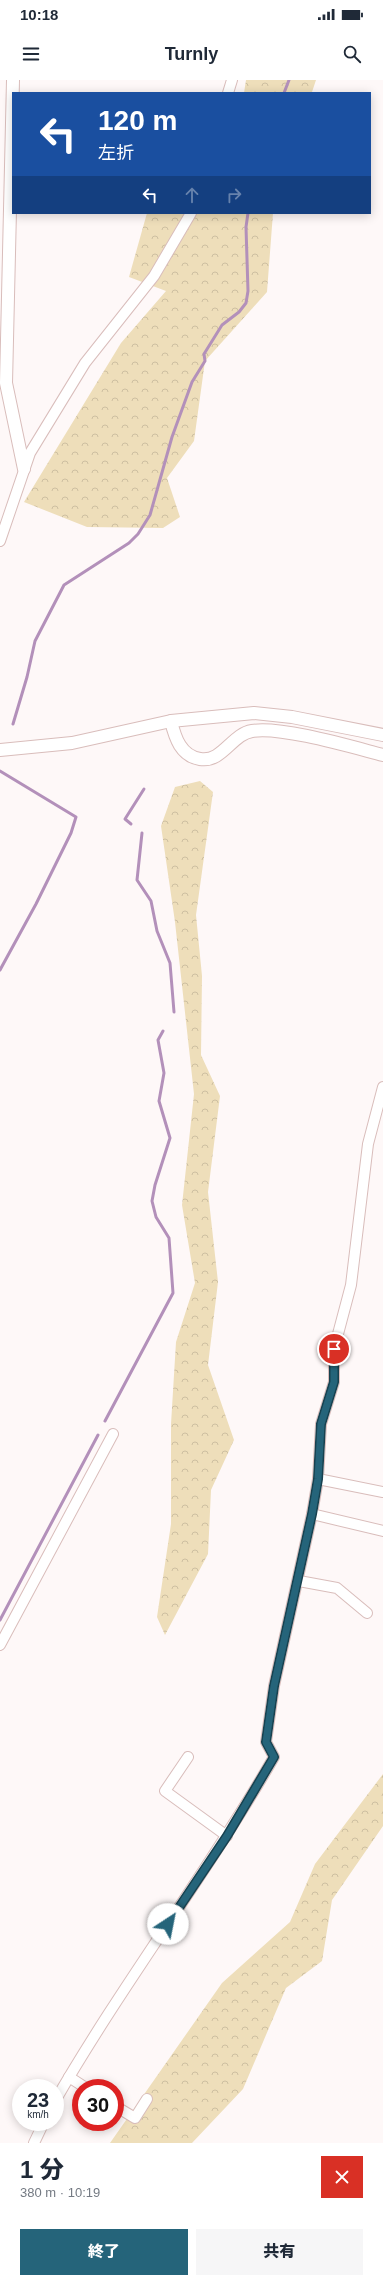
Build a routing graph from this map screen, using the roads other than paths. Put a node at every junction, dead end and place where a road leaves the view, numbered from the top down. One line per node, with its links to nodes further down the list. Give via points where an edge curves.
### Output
1 (13, 80): 3 (street)
2 (232, 80): 4 (street)
3 (13, 92)
4 (228, 92)
5 (12, 123): 7 (street, via 6,383)
6 (190, 214): 7 (street, via 154,276 84,363 30,453)
7 (24, 469): 8 (street)
8 (0, 541)
9 (171, 721): 10 (street, via 254,713 292,717); 11 (street, via 72,743); 12 (street, via 178,743 191,756 201,759 212,759 250,730 269,730)
10 (383, 735)
11 (0, 750)
12 (383, 755)
13 (383, 1087): 15 (street, via 368,1144 351,1285 334,1349 334,1382 321,1424)
14 (113, 1434): 21 (street)
15 (318, 1479): 16 (street); 17 (street)
16 (383, 1492)
17 (312, 1514): 18 (street); 19 (street)
18 (383, 1531)
19 (299, 1581): 20 (street, via 337,1588); 23 (street, via 274,1686 266,1742 274,1757)
20 (367, 1613)
21 (0, 1644)
22 (188, 1757): 23 (street, via 165,1791)
23 (227, 1836): 24 (street, via 117,2000)
24 (69, 2077): 25 (street); 26 (street)
25 (72, 2079)
26 (64, 2086)
27 (147, 2099): 28 (street, via 135,2118)
28 (124, 2111)
29 (40, 2131): 30 (street)
30 (34, 2143)

